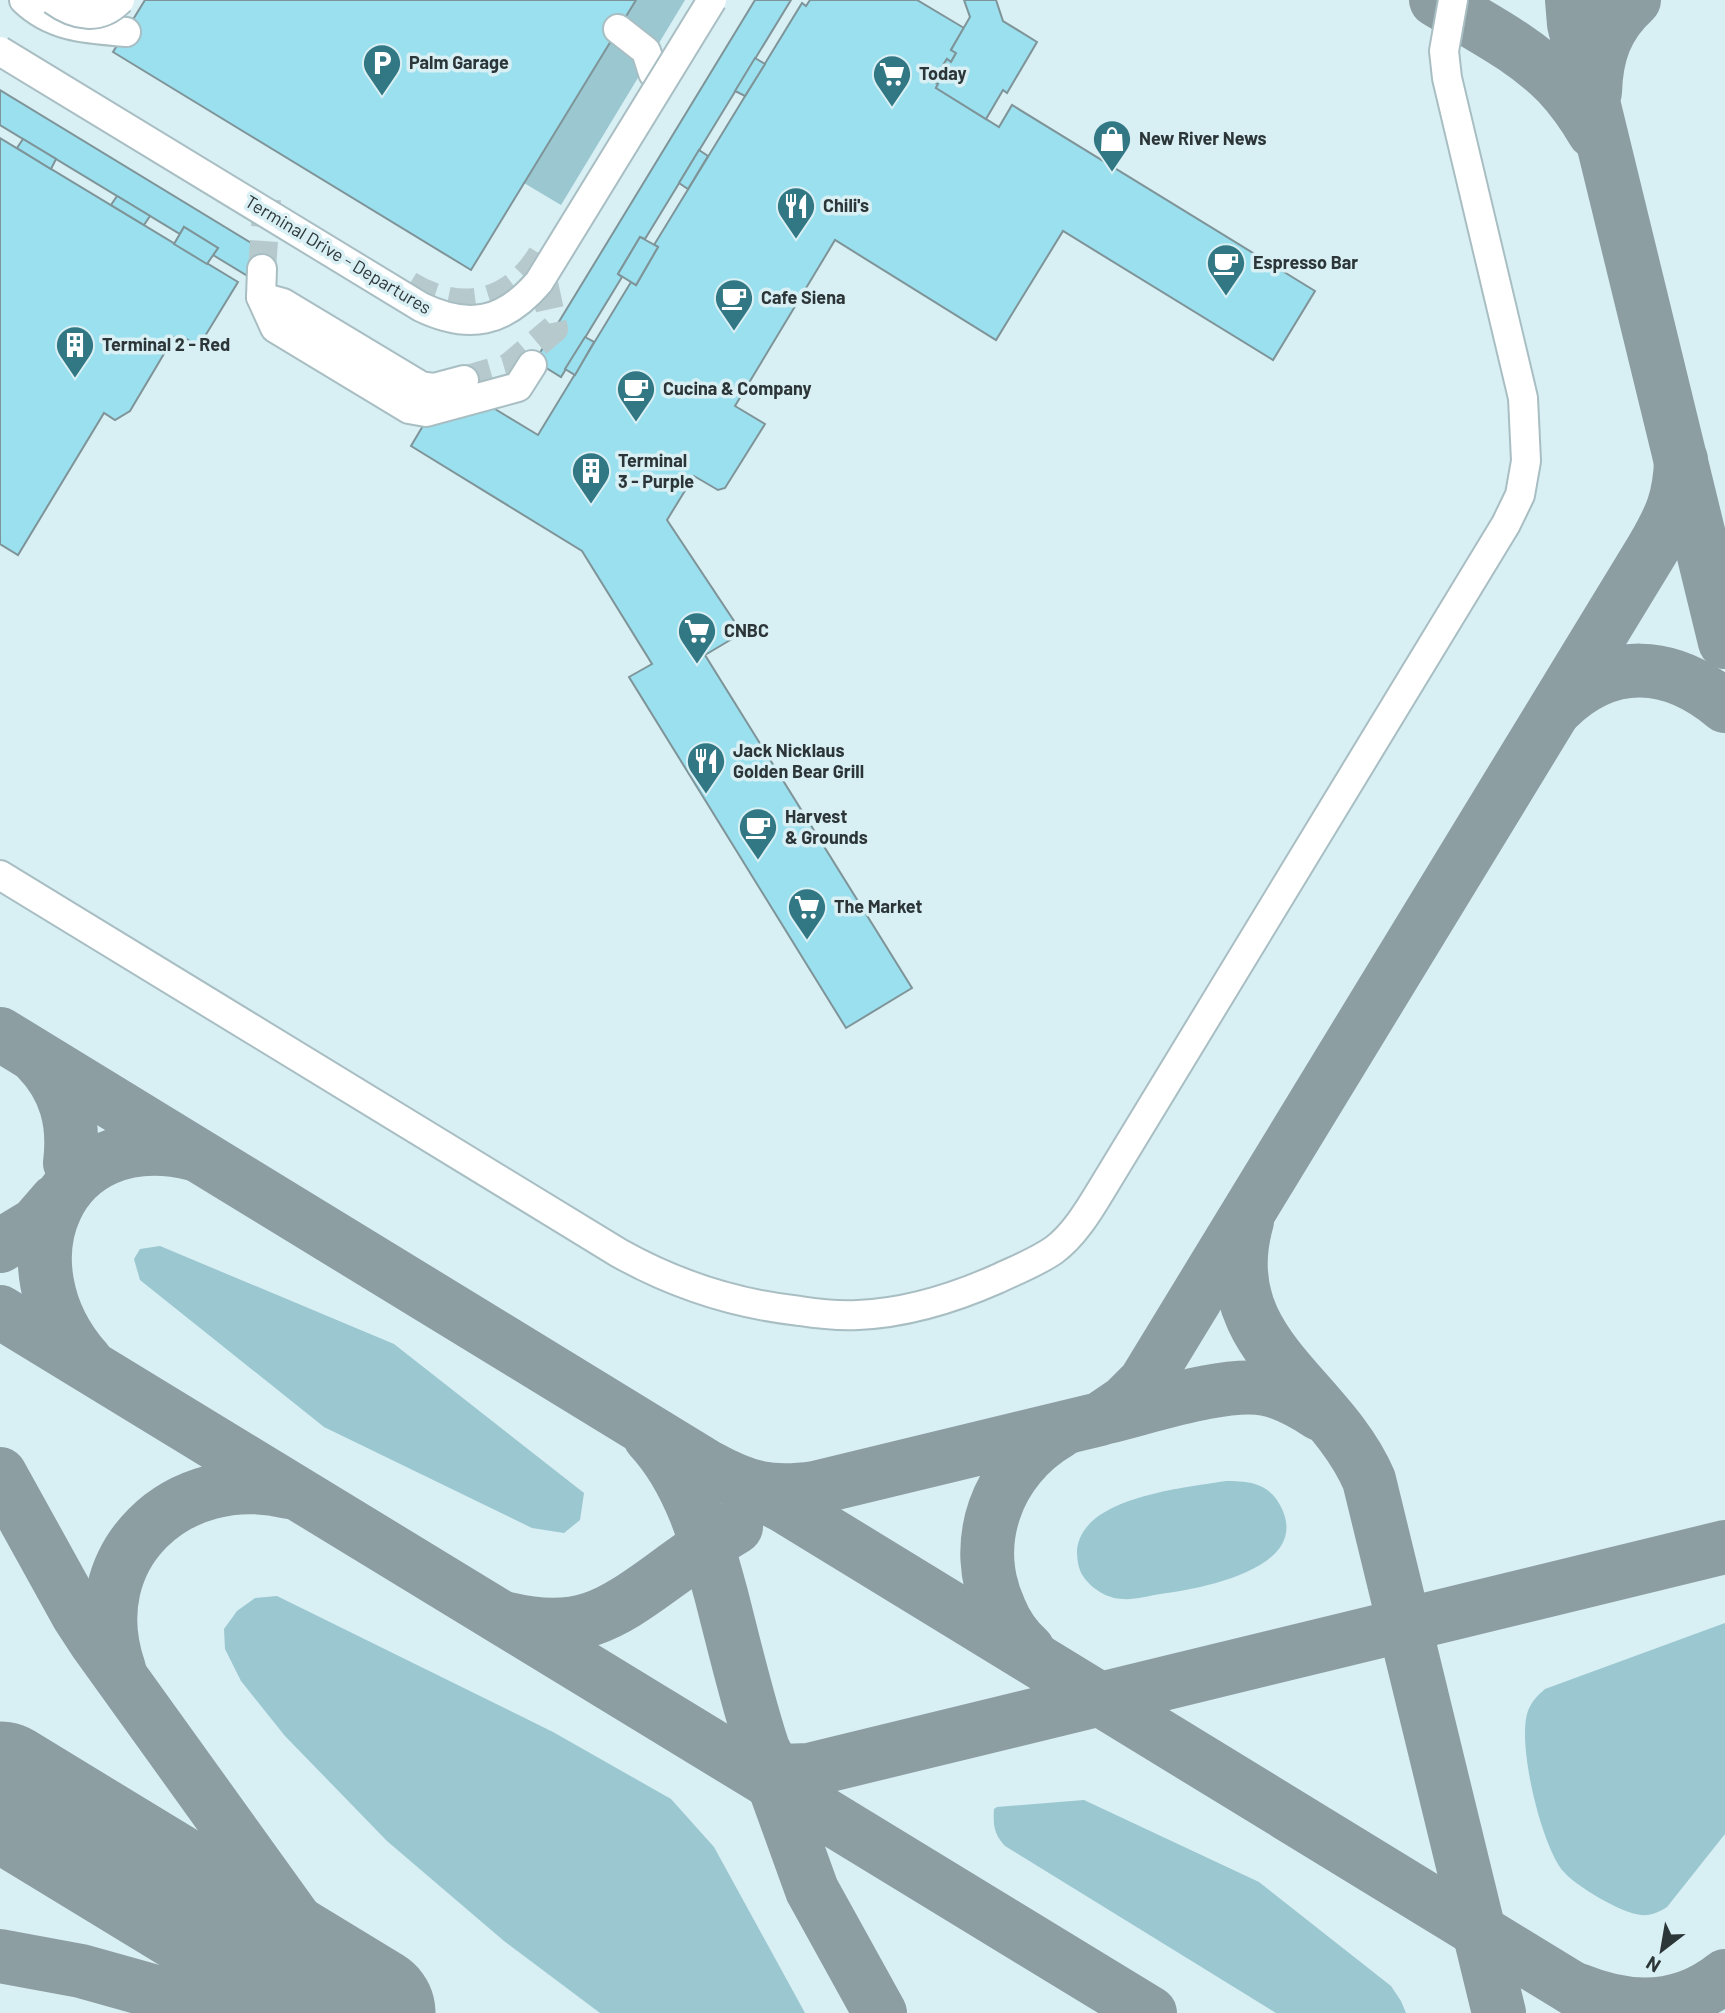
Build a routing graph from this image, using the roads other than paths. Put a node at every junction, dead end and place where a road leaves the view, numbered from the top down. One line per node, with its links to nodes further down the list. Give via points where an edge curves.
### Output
1 (24, 0): 6 (street, via 51,20 84,29)
2 (53, 0): 6 (street, bridge, via 71,12 87,15 112,8)
3 (90, 0): 6 (street)
4 (712, 0): 8 (street, Terminal Drive - Departures, bridge, via 539,282 513,307 478,320 447,318 421,307)
5 (1454, 0): 14 (street, via 1444,51 1447,78 1522,398 1526,461 1520,495 1100,1192 1055,1249 940,1300 857,1315 775,1308 694,1289 619,1253)
6 (126, 19)
7 (618, 29): 9 (street, via 646,51)
8 (0, 51)
9 (653, 73)
10 (262, 268): 11 (street)
11 (261, 297): 12 (street, via 275,328 409,409 426,412 518,387); 13 (street, via 284,303 421,386 434,388)
12 (532, 365)
13 (464, 380)
14 (0, 875)

